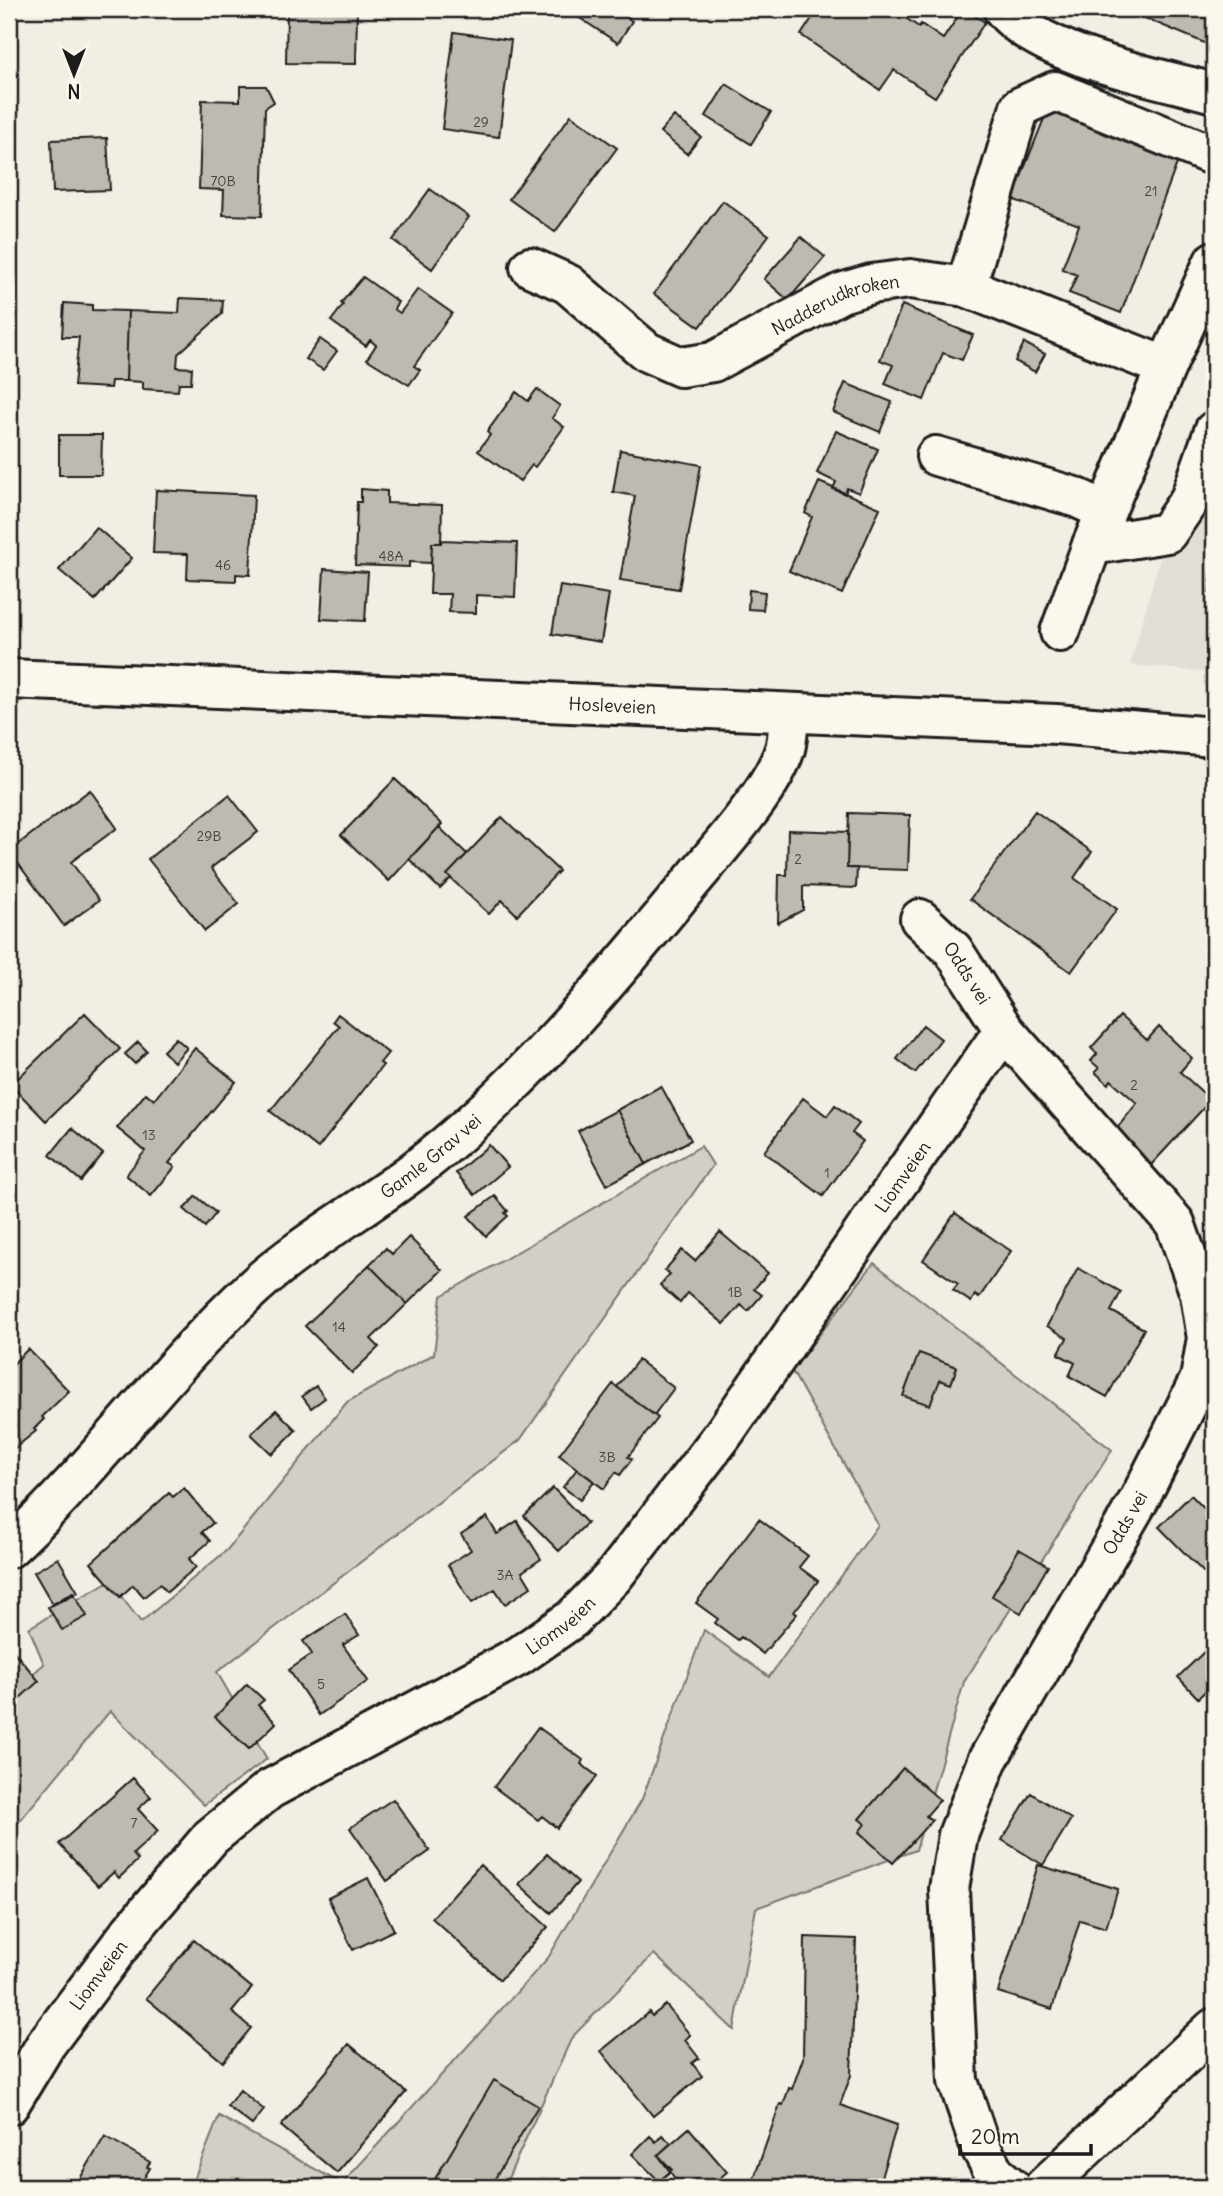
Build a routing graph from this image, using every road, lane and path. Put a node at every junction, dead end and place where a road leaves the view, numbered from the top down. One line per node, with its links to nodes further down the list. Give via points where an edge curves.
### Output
1 (1003, 9): 2 (street, via 1026,32 1083,57)
2 (1214, 93)
3 (1214, 156): 6 (street, via 1055,91 1020,107)
4 (1214, 261): 7 (street)
5 (530, 267): 6 (street, Nadderudkroken, via 568,284 647,352 681,368 713,362 841,293 872,284 910,279)
6 (966, 287): 7 (street, Nadderudkroken)
7 (1166, 367): 11 (street)
8 (1214, 431): 10 (street)
9 (936, 456): 11 (street, via 1076,497)
10 (1202, 500): 11 (street, via 1167,533)
11 (1099, 528): 12 (street)
12 (1060, 632)
13 (9, 678): 14 (street, Hosleveien)
14 (789, 714): 15 (street, Hosleveien, via 1056,724); 18 (street, Gamle Grav vei, via 785,748 769,780 727,840 583,1012 491,1104 416,1169 257,1283 212,1327 54,1507)
15 (1214, 737)
16 (920, 919): 17 (street, Odds vei, via 953,950)
17 (1004, 1030): 20 (street, Liomveien, via 730,1425 613,1577 572,1619 519,1656 270,1789 211,1837 131,1931 46,2044); 21 (street, Odds vei, via 1175,1223 1200,1294 1207,1338 1200,1379 1140,1498 987,1761 958,1835 949,1889 958,2081 980,2146 995,2174)
18 (9, 1548)
19 (1214, 2028): 22 (street)
20 (9, 2105)
21 (1011, 2187)
22 (1044, 2187)

